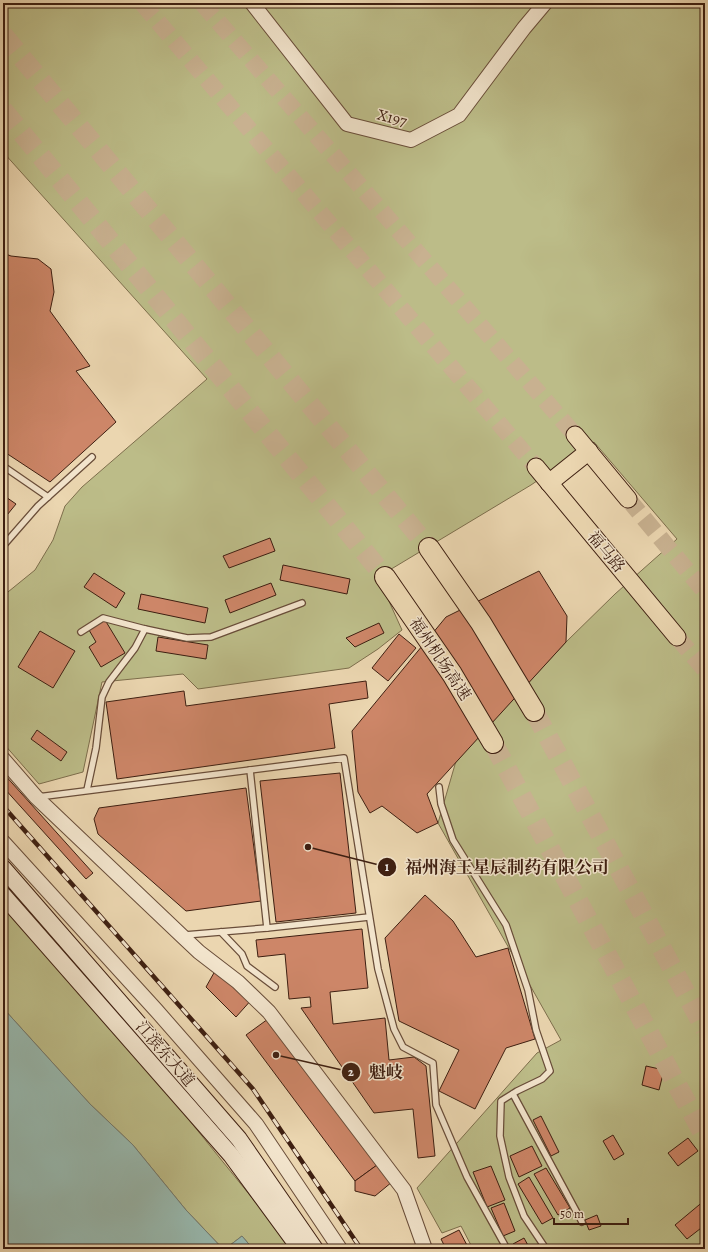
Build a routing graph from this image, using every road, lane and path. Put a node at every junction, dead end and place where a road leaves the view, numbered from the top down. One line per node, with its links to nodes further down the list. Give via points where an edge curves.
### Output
1 (252, 3): 2 (street, X197 / X197, via 347,124 411,140 459,115)
2 (545, 3)
3 (575, 435): 4 (main road)
4 (589, 451): 8 (main road); 10 (main road)
5 (92, 458): 9 (lane)
6 (3, 466): 9 (lane)
7 (536, 466): 8 (main road, 福马路)
8 (549, 483): 17 (main road, 福马路)
9 (48, 497): 11 (lane)
10 (628, 499)
11 (3, 546)
12 (429, 548): 18 (highway, via 481,624)
13 (385, 577): 19 (highway, 福州机场高速, via 452,674)
14 (302, 603): 15 (lane, via 212,637 187,638)
15 (145, 629): 16 (lane, via 103,618); 23 (lane, via 135,648 109,682 102,697 96,748)
16 (81, 632)
17 (677, 637)
18 (534, 711)
19 (494, 743)
20 (3, 759): 24 (street)
21 (250, 770): 23 (lane); 28 (lane, via 344,758); 29 (lane)
22 (439, 787): 33 (lane, via 441,804 453,840 506,926 528,990 536,1030 550,1071 542,1079)
23 (87, 790): 24 (lane)
24 (36, 797): 31 (street)
25 (3, 842): 37 (street, via 256,1124)
26 (3, 868): 36 (main road, 江滨东大道, via 239,1139)
27 (3, 895): 35 (main road, via 231,1155)
28 (369, 917): 29 (lane); 39 (lane, via 378,969 394,1029 403,1047 433,1064 436,1105 467,1177)
29 (267, 928): 30 (lane)
30 (221, 932): 31 (lane); 32 (lane, via 242,954 247,966)
31 (181, 935): 38 (street, via 238,982 269,1012 404,1190)
32 (275, 987)
33 (513, 1094): 34 (lane); 40 (lane, via 501,1101 500,1136 509,1177 524,1216)
34 (582, 1222)
35 (300, 1249)
36 (315, 1249)
37 (340, 1249)
38 (425, 1249)
39 (507, 1249)
40 (546, 1249)

